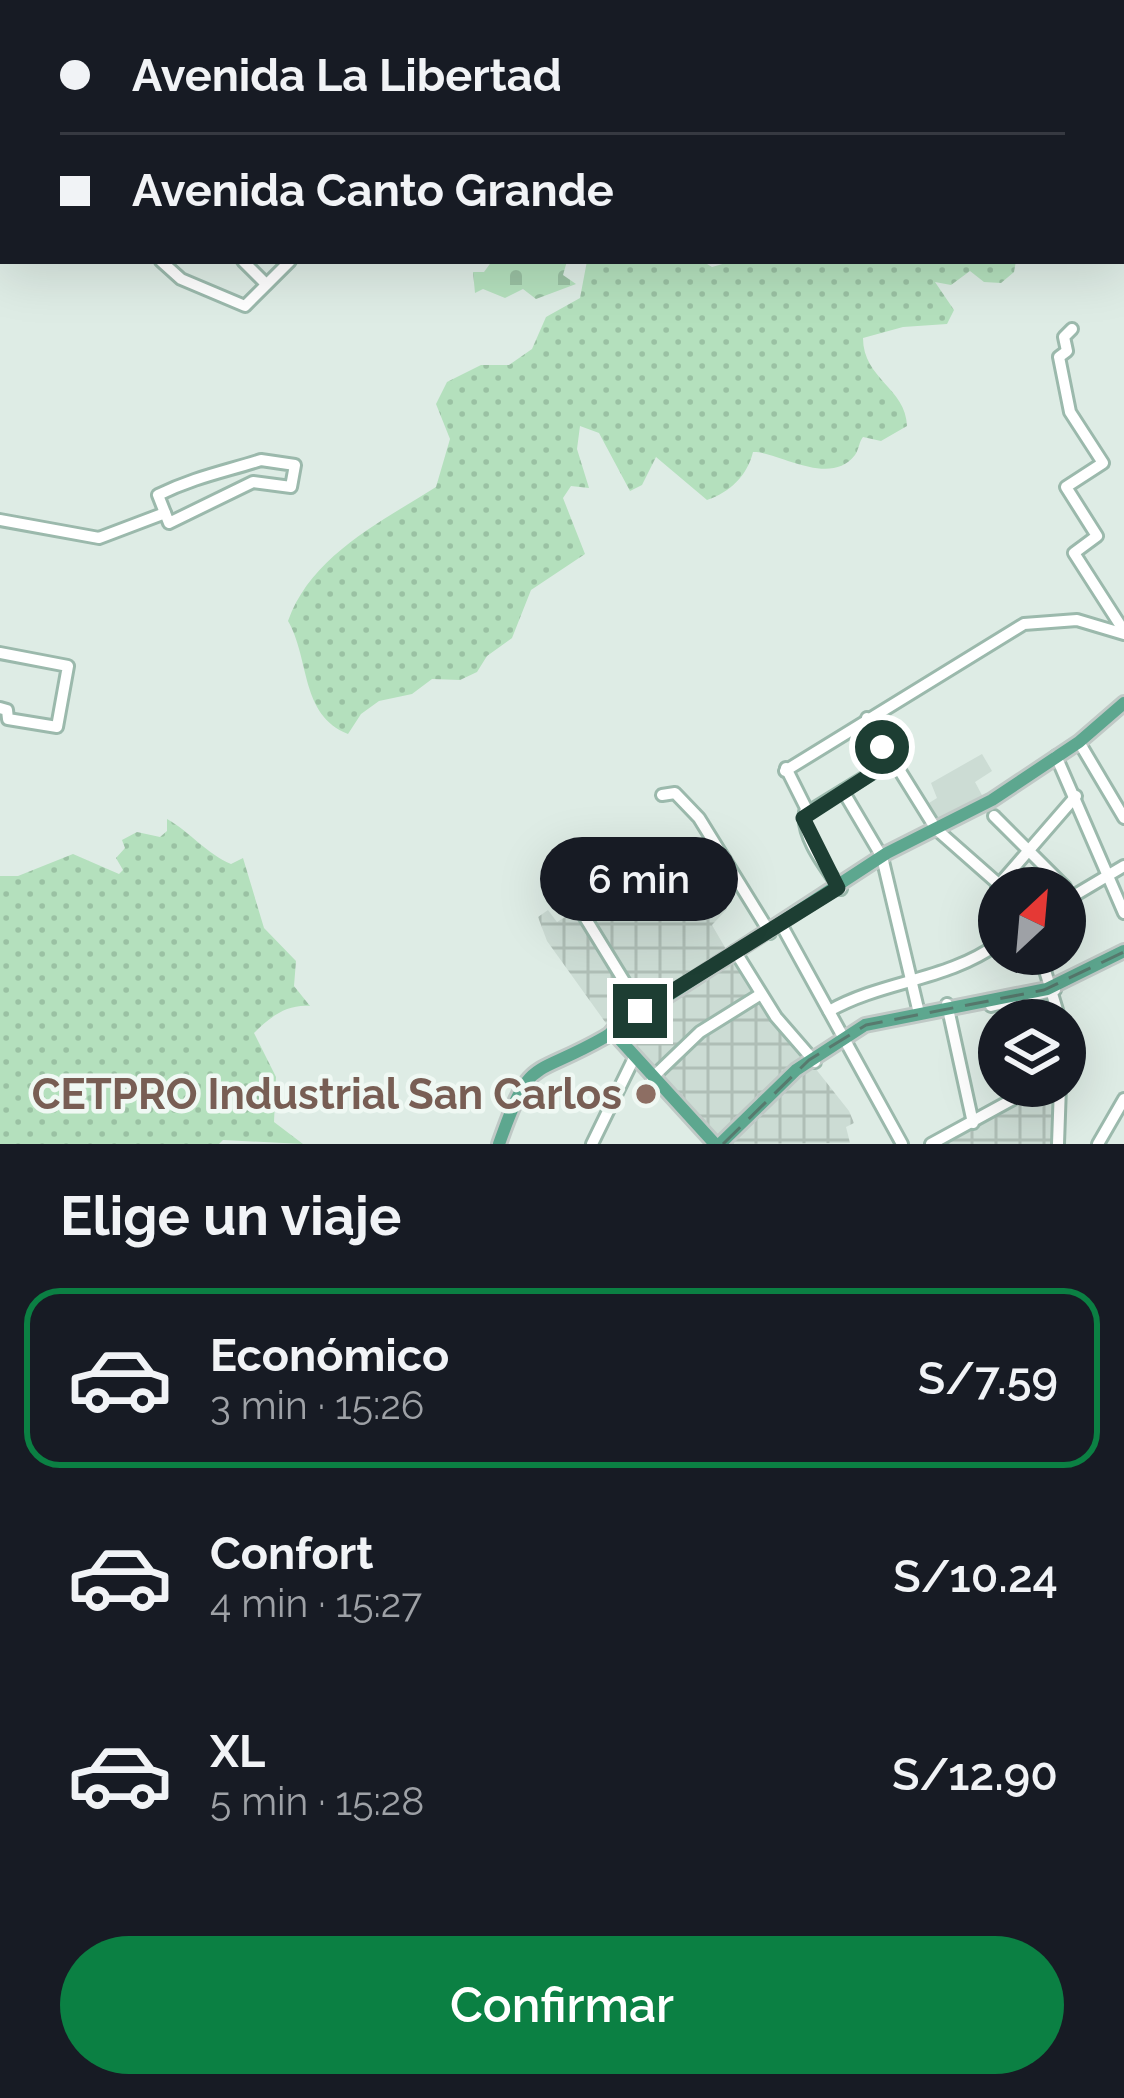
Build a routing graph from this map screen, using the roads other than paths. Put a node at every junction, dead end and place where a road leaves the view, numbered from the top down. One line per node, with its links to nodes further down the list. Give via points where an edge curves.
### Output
1 (164, 264): 4 (street, via 245,306)
2 (246, 264): 4 (street)
3 (287, 264): 4 (street)
4 (266, 284)
5 (1072, 329): 8 (street, via 1059,358 1070,412 1103,463 1066,487 1097,536 1076,549 1077,559)
6 (166, 514): 6 (street, via 253,482 291,487 295,465 261,460 206,472 158,495); 7 (street, via 100,536)
7 (0, 519)
8 (1118, 628): 12 (street, via 1070,619 1021,623)
9 (0, 652): 11 (street, via 67,666 56,727 8,719)
10 (1124, 705): 13 (main road)
11 (0, 707)
12 (867, 719): 15 (street); 20 (street, via 786,770)
13 (1080, 743): 14 (main road); 21 (street)
14 (1059, 756): 18 (street); 19 (main road); 28 (street)
15 (892, 761): 16 (street); 22 (street)
16 (845, 791): 20 (street); 24 (street)
17 (662, 795): 34 (street, via 675,793 699,818)
18 (1076, 796): 23 (street); 28 (street)
19 (979, 812): 22 (main road); 23 (street)
20 (809, 813): 29 (street)
21 (1124, 818)
22 (933, 832): 24 (main road); 27 (street)
23 (1028, 852): 25 (street); 26 (street)
24 (886, 857): 29 (main road); 39 (street)
25 (1016, 867)
26 (1044, 867)
27 (978, 869)
28 (1116, 873): 30 (street); 32 (street); 33 (street)
29 (838, 888): 34 (main road)
30 (1086, 890)
31 (570, 893): 45 (street)
32 (1124, 898)
33 (1124, 913)
34 (774, 930): 36 (main road); 46 (street)
35 (1124, 952): 40 (main road)
36 (736, 953): 41 (street); 45 (main road)
37 (978, 959): 39 (street)
38 (1049, 975): 40 (street)
39 (912, 983): 44 (street); 46 (street)
40 (1054, 990): 42 (street); 43 (main road)
41 (761, 994): 50 (street); 51 (street, via 696,1035)
42 (1056, 999)
43 (949, 1008): 44 (street); 48 (main road); 55 (street)
44 (918, 1009): 48 (street, via 874,1018)
45 (643, 1011): 47 (main road)
46 (829, 1012): 48 (street)
47 (612, 1033): 49 (main road); 59 (main road, via 538,1065 519,1088)
48 (844, 1039): 50 (main road); 58 (street)
49 (634, 1061): 51 (main road); 57 (main road); 60 (street)
50 (806, 1064): 57 (main road)
51 (652, 1078): 57 (main road)
52 (1124, 1102): 62 (street)
53 (1003, 1107): 55 (street)
54 (1061, 1107): 61 (street)
55 (974, 1121): 56 (street)
56 (941, 1141)
57 (720, 1143)
58 (900, 1143)
59 (499, 1144)
60 (594, 1144)
61 (1060, 1144)
62 (1099, 1144)

